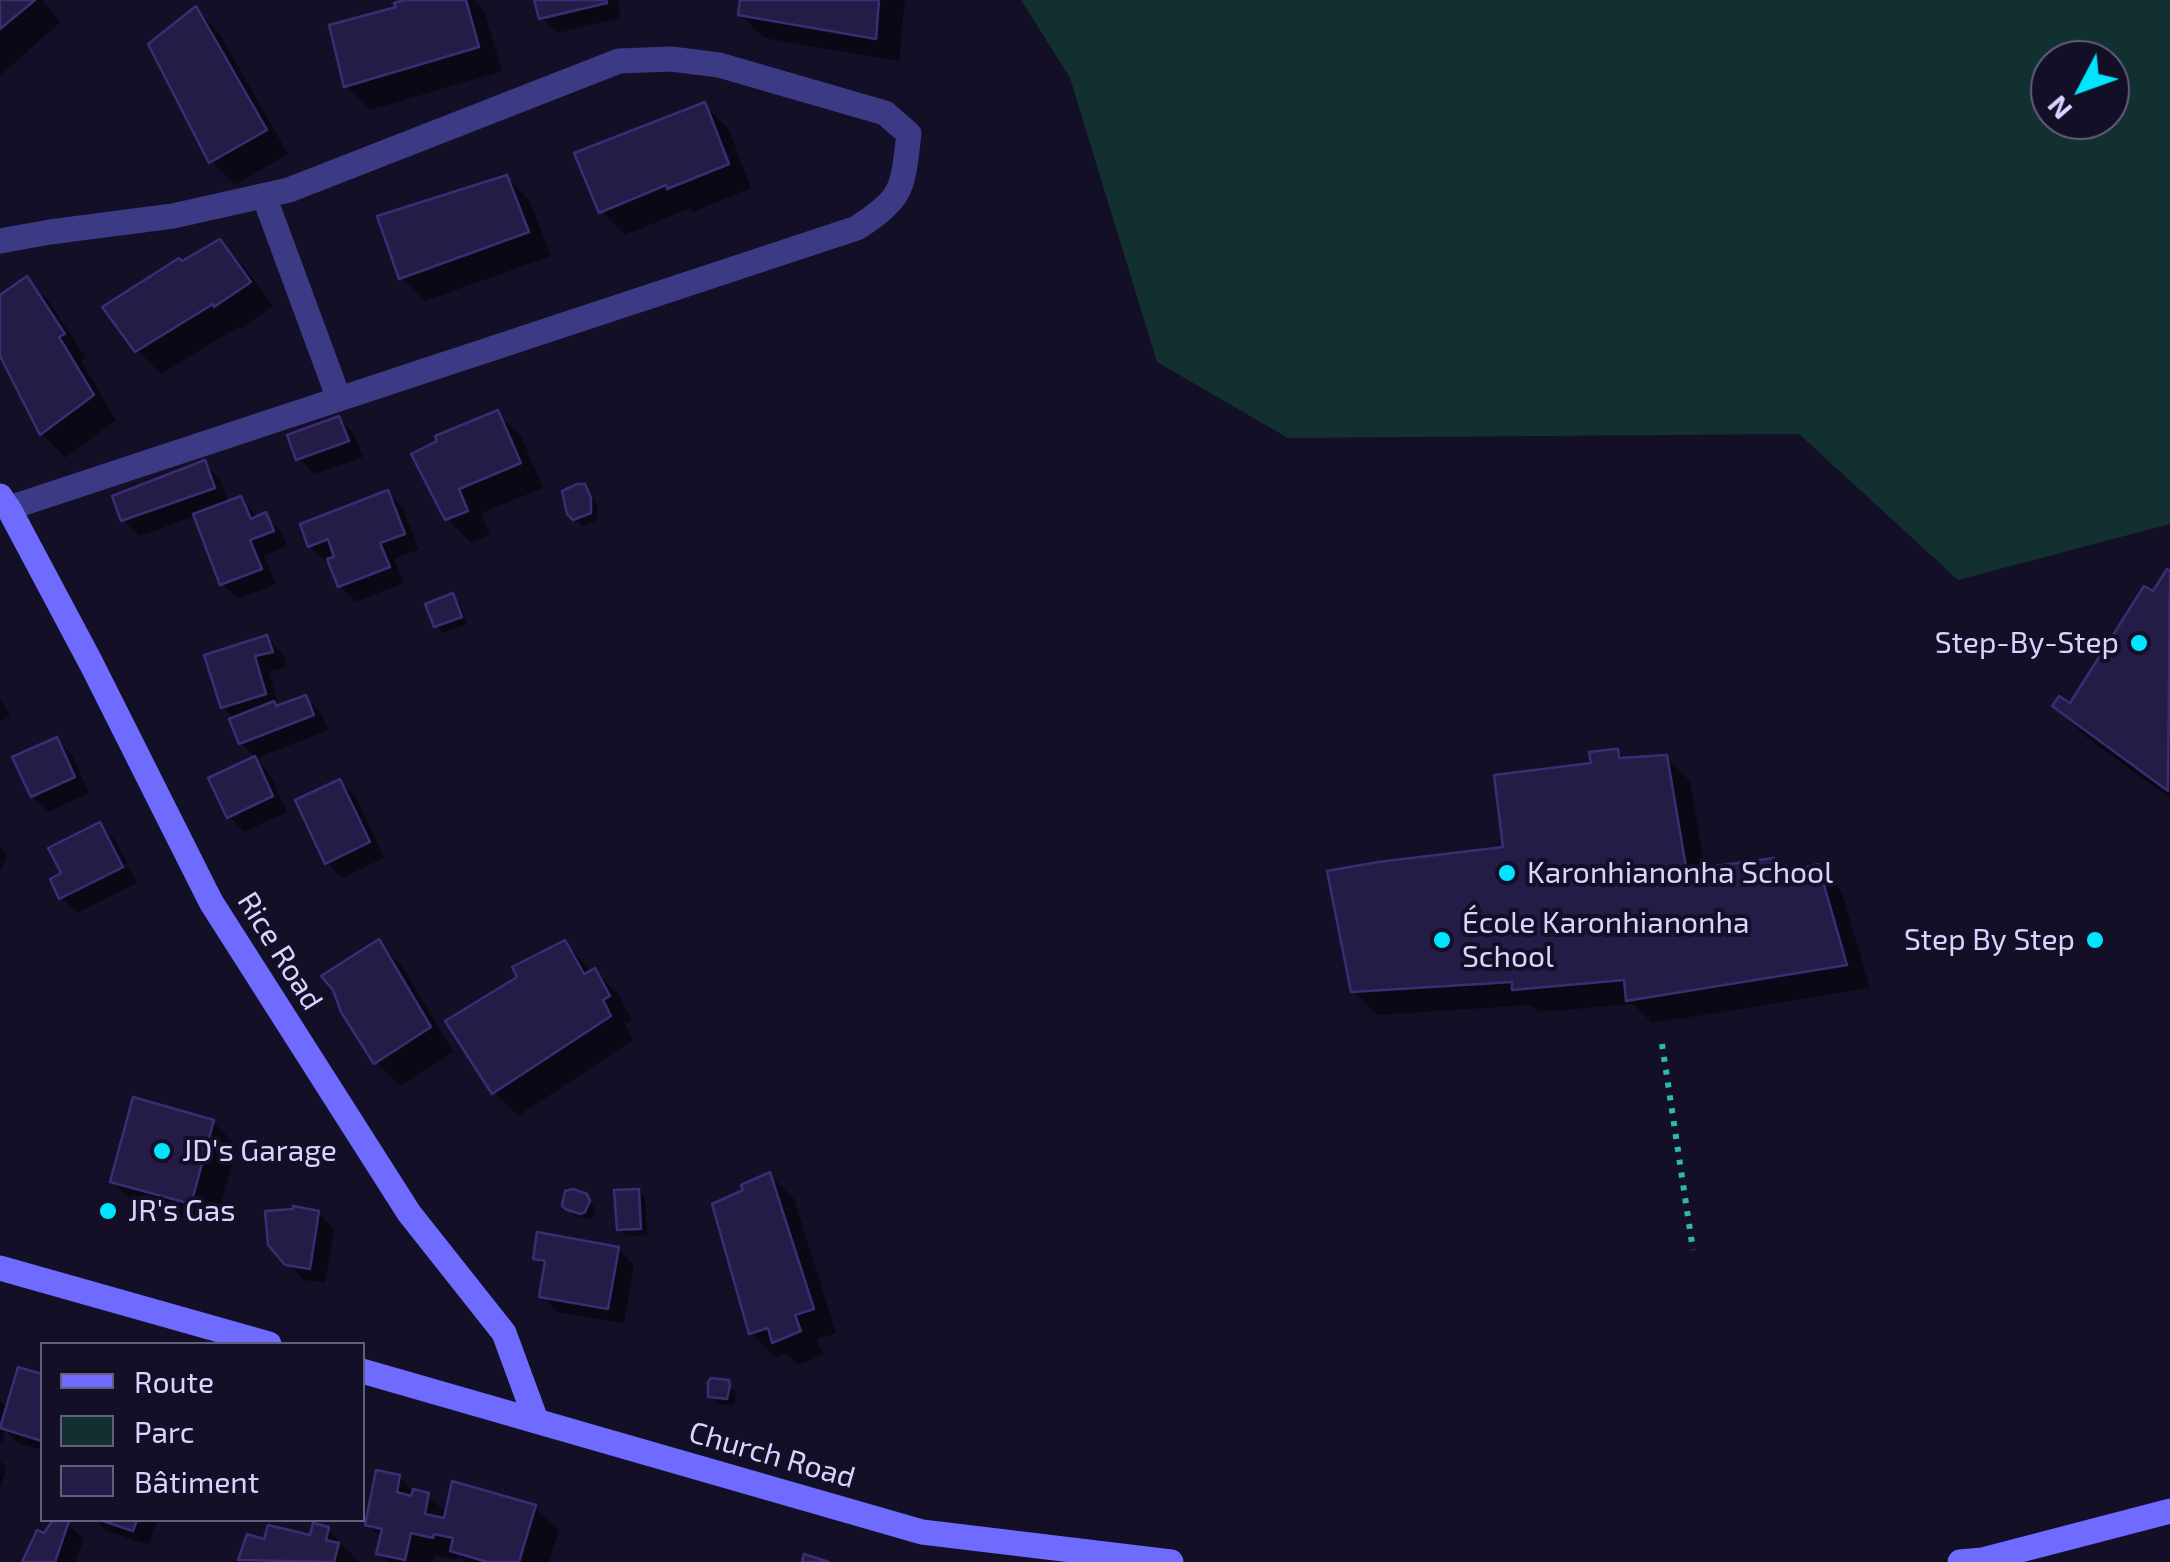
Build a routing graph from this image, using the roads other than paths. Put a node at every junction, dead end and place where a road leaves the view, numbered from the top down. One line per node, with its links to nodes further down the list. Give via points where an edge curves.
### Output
1 (264, 196): 2 (street); 3 (street); 3 (street, via 619,61 720,66 885,113 909,134 903,182 888,207 858,228)
2 (0, 240)
3 (338, 399): 4 (street)
4 (4, 502): 8 (street, Rice Road, via 211,902 409,1213 504,1333)
5 (0, 1268): 6 (street)
6 (262, 1342)
7 (365, 1372): 8 (street, Church Road)
8 (536, 1420): 10 (street, Church Road, via 922,1532)
9 (2170, 1511): 11 (street)
10 (1171, 1562)
11 (1960, 1562)

